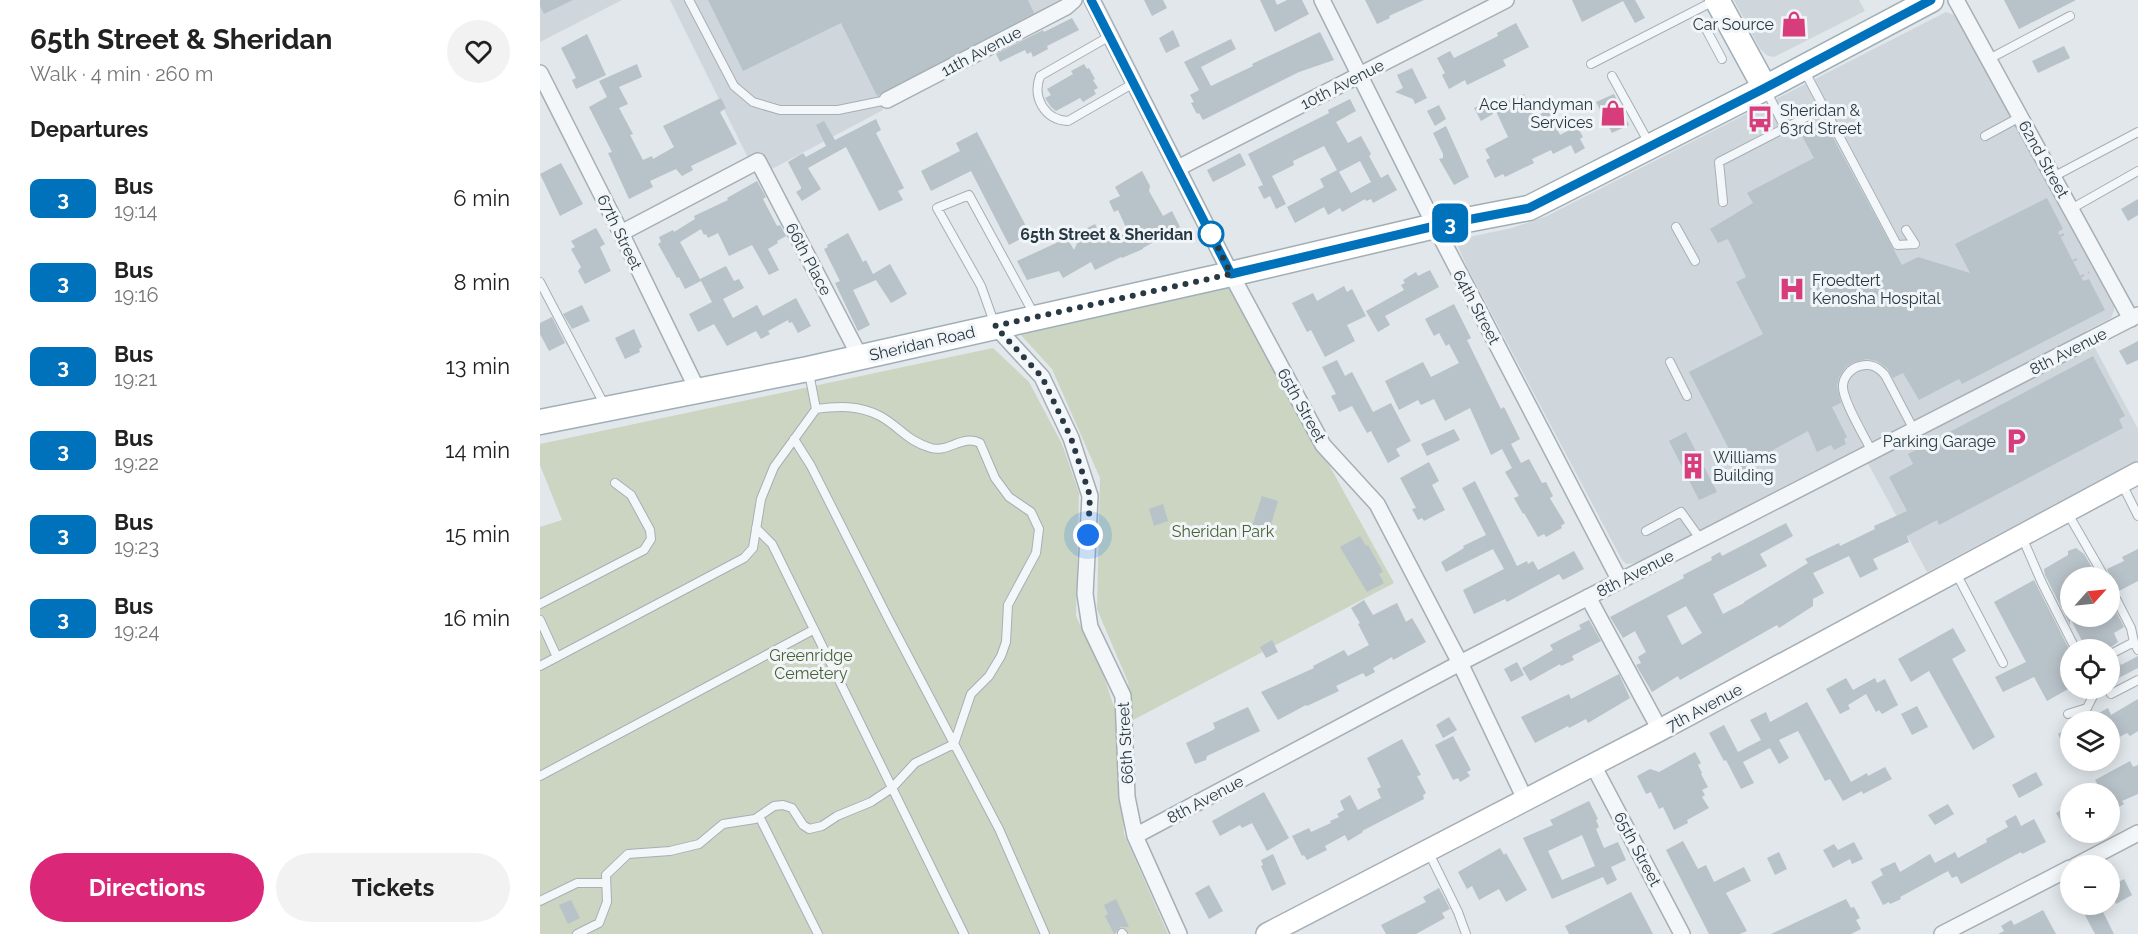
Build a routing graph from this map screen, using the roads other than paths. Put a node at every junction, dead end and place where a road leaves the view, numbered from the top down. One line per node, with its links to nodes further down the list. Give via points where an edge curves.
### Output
1 (689, 0): 21 (lane, via 734,87 753,102 780,110 838,111)
2 (1074, 0): 21 (street, 11th Avenue)
3 (1092, 0): 11 (street, 65th Street)
4 (1322, 0): 17 (street, 64th Street)
5 (1506, 0): 17 (street, 10th Avenue)
6 (1716, 0): 14 (lane); 20 (main road)
7 (1931, 0): 15 (main road, Sheridan Road)
8 (1956, 0): 13 (street, 62nd Street)
9 (2070, 16): 13 (lane)
10 (1706, 28): 12 (lane)
11 (1110, 36): 19 (street, 65th Street); 19 (lane, via 1040,76 1037,95 1051,117 1068,122)
12 (1722, 59)
13 (1989, 59): 23 (street, 62nd Street)
14 (1591, 64)
15 (1803, 68): 20 (main road, Sheridan Road); 22 (lane)
16 (540, 73): 36 (street, 67th Street)
17 (1360, 74): 28 (street, 10th Avenue); 33 (street, 64th Street)
18 (1612, 76): 27 (lane)
19 (1134, 83): 28 (street, 65th Street)
20 (1765, 88): 24 (lane); 27 (main road, Sheridan Road)
21 (886, 100)
22 (1824, 108): 24 (lane); 35 (lane, via 1897,245 1915,244)
23 (2020, 117): 26 (lane); 30 (street, 62nd Street)
24 (1785, 128): 31 (lane, via 1719,162)
25 (2138, 132): 30 (lane)
26 (1985, 136)
27 (1650, 146): 33 (main road, Sheridan Road, via 1529,208)
28 (1178, 168): 38 (street, 65th Street)
29 (2138, 171): 32 (lane)
30 (2053, 177): 32 (street, 62nd Street)
31 (1723, 202)
32 (2071, 209): 41 (street, 62nd Street)
33 (1435, 226): 38 (main road, Sheridan Road); 64 (street, 64th Street)
34 (1676, 227): 37 (lane)
35 (1906, 230)
36 (621, 232): 43 (street, 66th Place, via 758,161); 46 (street, 67th Street)
37 (1695, 261)
38 (1231, 274): 40 (main road, Sheridan Road); 74 (street, 65th Street, via 1323,445 1377,504)
39 (540, 282): 48 (lane)
40 (1036, 317): 42 (main road, Sheridan Road); 42 (lane, via 969,195 937,208 981,286)
41 (2134, 317): 51 (street, 8th Avenue)
42 (995, 326): 43 (main road, Sheridan Road); 89 (street, 66th Street, via 1042,377 1071,438 1090,496 1088,616 1123,696 1127,797)
43 (860, 357): 45 (main road, Sheridan Road)
44 (1670, 362): 47 (lane)
45 (808, 369): 46 (main road, Sheridan Road); 49 (lane)
46 (698, 391): 48 (main road, Sheridan Road)
47 (1687, 396)
48 (607, 409): 50 (main road, Sheridan Road)
49 (816, 409): 52 (lane); 82 (lane, via 840,405 861,409 880,417 913,442 935,450 974,439 980,443 995,478 1009,497 1031,512 1039,530 1036,553 1008,605 1006,642 1001,656 971,694)
50 (540, 422)
51 (1914, 430): 53 (street, 8th Avenue); 53 (lane, via 1885,375 1871,365 1854,368 1842,385)
52 (794, 439): 58 (lane, via 774,467 761,499); 82 (lane)
53 (1872, 452): 61 (street, 8th Avenue)
54 (2129, 477): 56 (street, 7th Avenue); 57 (lane)
55 (615, 483): 66 (lane, via 631,495 651,539 644,550)
56 (2067, 511): 60 (street, 7th Avenue); 62 (lane)
57 (2138, 516)
58 (756, 528): 69 (lane, via 772,544); 73 (lane, via 753,548 744,558)
59 (1646, 531): 61 (lane, via 1681,512)
60 (2021, 536): 63 (street, 7th Avenue); 70 (lane)
61 (1701, 540): 64 (street, 8th Avenue)
62 (2099, 567)
63 (1955, 571): 75 (lane); 81 (street, 7th Avenue)
64 (1620, 581): 65 (street, 8th Avenue)
65 (1588, 597): 74 (street, 8th Avenue); 81 (street)
66 (540, 604)
67 (2120, 606): 71 (lane)
68 (540, 620): 73 (lane)
69 (813, 630): 84 (lane); 85 (lane)
70 (2070, 639)
71 (2136, 646): 72 (lane)
72 (2120, 651)
73 (557, 657): 76 (lane)
74 (1460, 663): 86 (street, 65th Street); 89 (street, 8th Avenue)
75 (2003, 663)
76 (540, 666)
77 (2138, 680): 78 (lane)
78 (2120, 689)
79 (2092, 699): 80 (lane, via 2087,708)
80 (2078, 711)
81 (1660, 730): 83 (street, 7th Avenue)
82 (954, 744): 85 (lane, via 915,763); 98 (lane, via 999,829)
83 (1593, 765): 86 (street, 7th Avenue); 102 (street, 65th Street)
84 (540, 776)
85 (892, 788): 87 (lane, via 871,802 809,830 792,808 783,805); 97 (lane)
86 (1525, 799): 90 (street, 7th Avenue)
87 (759, 816): 93 (lane, via 723,824 699,844 628,854 606,874); 96 (lane)
88 (2138, 833): 91 (street)
89 (1135, 836): 99 (street, 66th Street)
90 (1428, 850): 100 (street, 7th Avenue); 101 (lane)
91 (2096, 855)
92 (2060, 873): 103 (street)
93 (606, 884): 94 (lane, via 577,883); 95 (lane, via 607,902 599,923)
94 (540, 901)
95 (577, 934)
96 (818, 934)
97 (964, 934)
98 (1046, 934)
99 (1179, 934)
100 (1267, 934)
101 (1466, 934)
102 (1682, 934)
103 (1942, 934)

